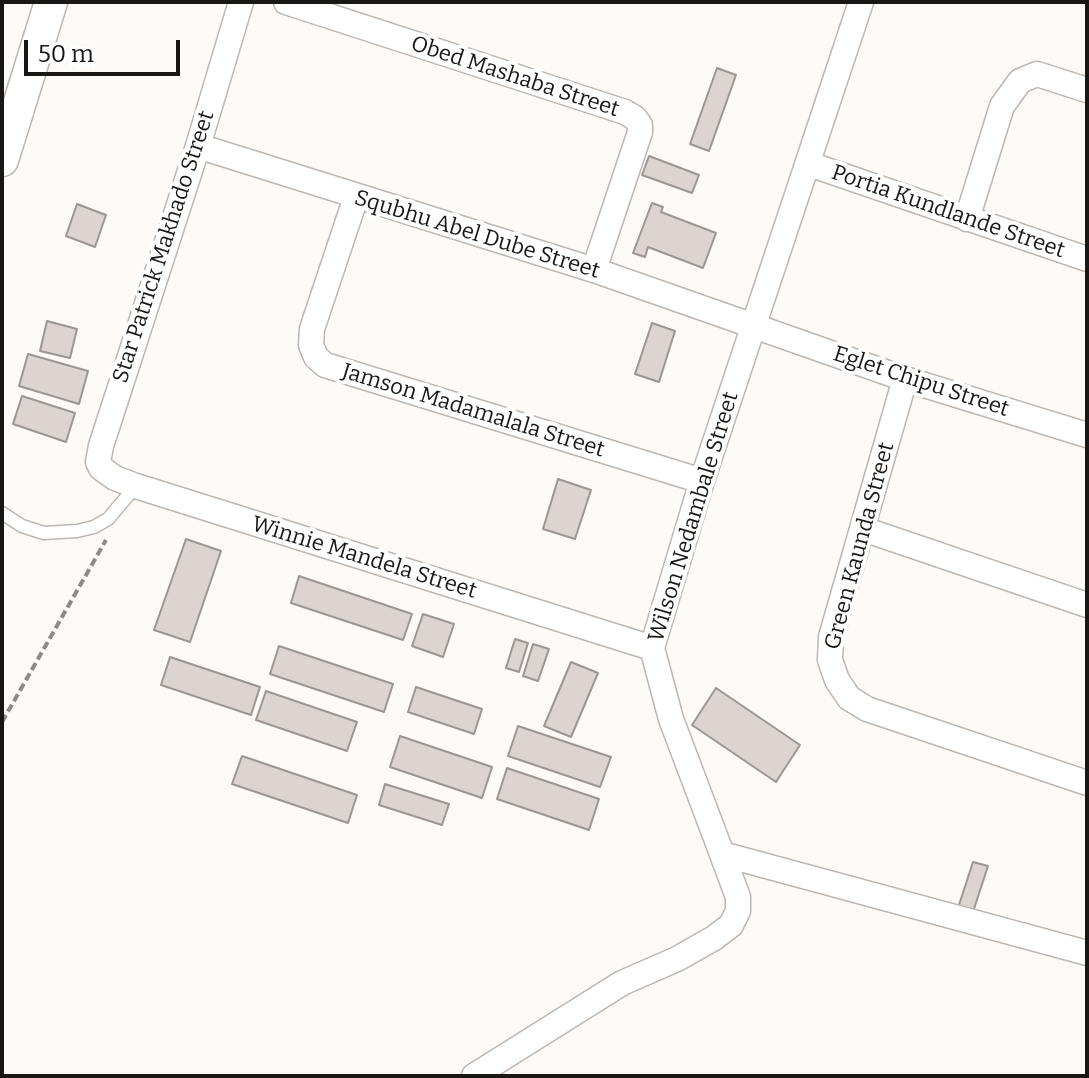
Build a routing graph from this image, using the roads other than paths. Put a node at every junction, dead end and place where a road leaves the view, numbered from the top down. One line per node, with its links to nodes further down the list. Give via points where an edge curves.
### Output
1 (51, 2): 7 (street)
2 (241, 2): 6 (street, Star Patrick Makhado Street)
3 (286, 2): 12 (street, Obed Mashaba Street, via 635,118 640,132)
4 (853, 4): 8 (street, Wilson Nedambale Street)
5 (1087, 90): 10 (street, via 1037,74 1020,81 1002,106)
6 (198, 146): 9 (street, Squbhu Abel Dube Street); 16 (street, Star Patrick Makhado Street)
7 (2, 160)
8 (809, 164): 10 (street, Portia Kundlande Street); 13 (street, Wilson Nedambale Street)
9 (356, 197): 12 (street, Squbhu Abel Dube Street); 17 (street, Jamson Madamalala Street, via 312,329 311,345 325,365)
10 (967, 219): 11 (street, Portia Kundlande Street)
11 (1087, 259)
12 (594, 270): 13 (street, Squbhu Abel Dube Street)
13 (755, 328): 14 (street, Eglet Chipu Street); 17 (street, Wilson Nedambale Street)
14 (905, 379): 15 (street, Eglet Chipu Street); 20 (street, Green Kaunda Street)
15 (1087, 435)
16 (101, 446): 18 (street, Winnie Mandela Street, via 101,468)
17 (702, 481): 22 (street, Wilson Nedambale Street)
18 (136, 486): 19 (lane, via 108,519 77,531 44,533); 22 (street, Winnie Mandela Street)
19 (2, 513)
20 (863, 529): 21 (street); 23 (street, Green Kaunda Street, via 831,637 830,660 849,698 867,709)
21 (1087, 605)
22 (652, 648): 24 (street, Wilson Nedambale Street, via 671,719)
23 (1087, 783)
24 (722, 854): 25 (street); 26 (street, Wilson Nedambale Street, via 738,897 731,925 677,959 622,983)
25 (1087, 953)
26 (474, 1076)

